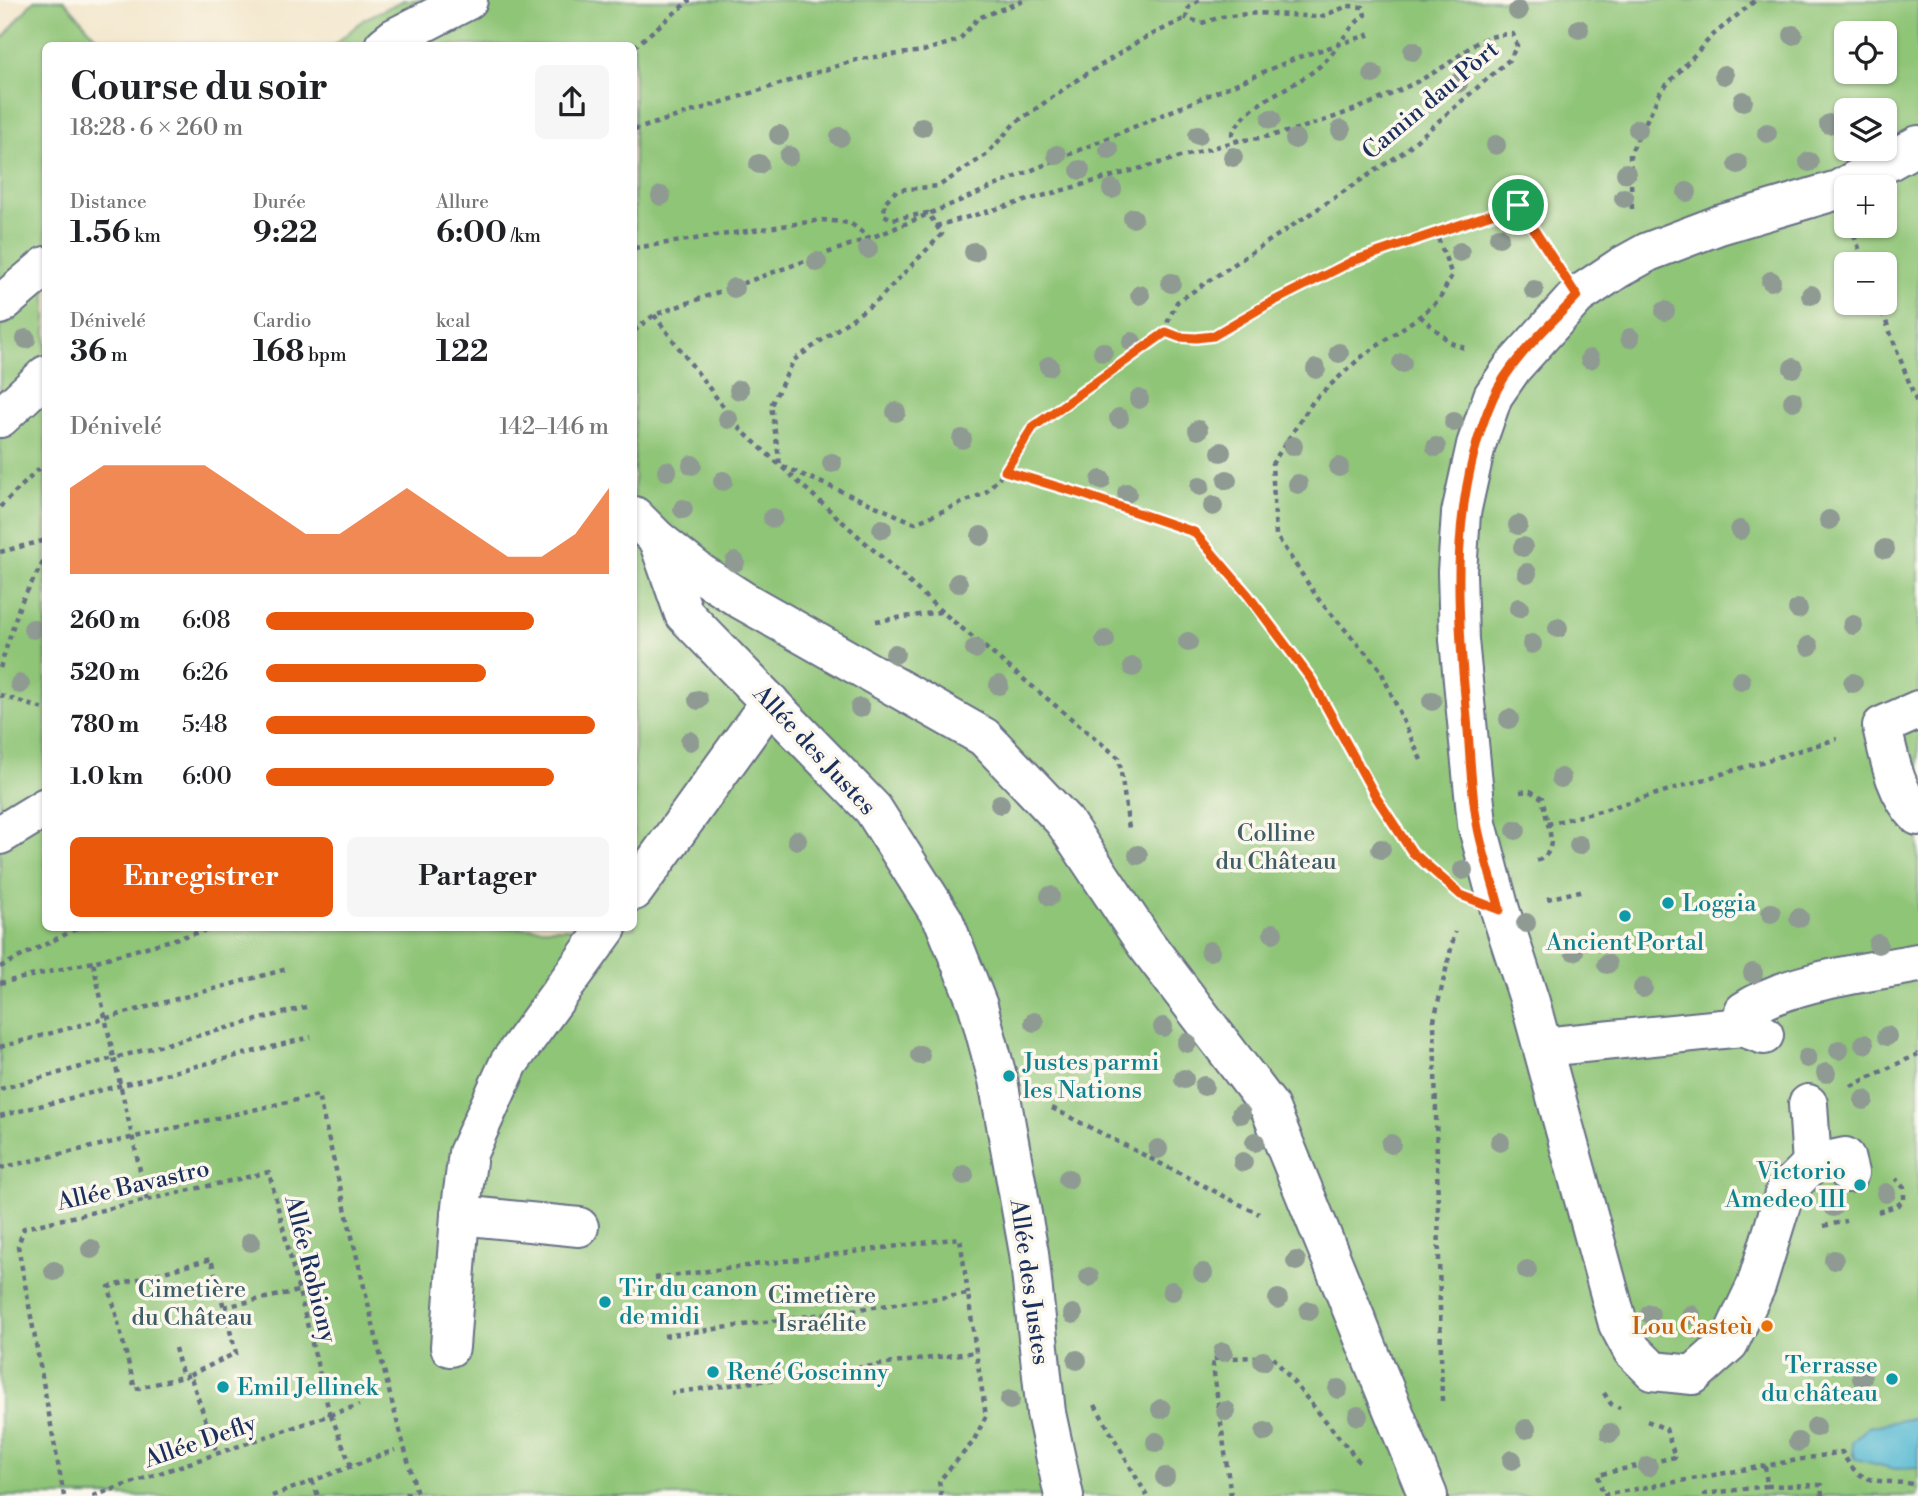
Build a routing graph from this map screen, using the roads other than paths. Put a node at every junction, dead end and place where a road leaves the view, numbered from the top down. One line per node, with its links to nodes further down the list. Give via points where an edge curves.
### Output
1 (468, 0): 2 (street)
2 (389, 42)
3 (1918, 145): 17 (street, via 1838,190 1719,225 1619,268 1577,296 1493,396 1461,513 1459,640 1477,824)
4 (42, 269): 5 (street)
5 (0, 305)
6 (42, 379): 7 (street)
7 (0, 418)
8 (646, 528): 9 (street, Allée des Justes, via 684,614); 23 (street, via 700,573 742,600 984,737 1064,821 1146,943 1269,1106)
9 (770, 702): 14 (street); 22 (street, Allée des Justes, via 873,809 944,922 978,1006 998,1080 1029,1252 1046,1413)
10 (1918, 710): 12 (street, via 1882,726 1900,789)
11 (42, 809): 13 (street)
12 (1918, 816)
13 (0, 835)
14 (637, 887)
15 (605, 931): 19 (street, via 509,1063 468,1153)
16 (1918, 963): 17 (street, via 1836,978 1762,999 1744,1011 1753,1031)
17 (1543, 1047): 18 (street, via 1618,1324 1632,1350 1653,1371 1693,1376 1729,1343 1756,1286 1785,1191 1844,1162)
18 (1808, 1104)
19 (460, 1215): 20 (street); 21 (street)
20 (579, 1227)
21 (450, 1347)
22 (1064, 1496)
23 (1427, 1496)

